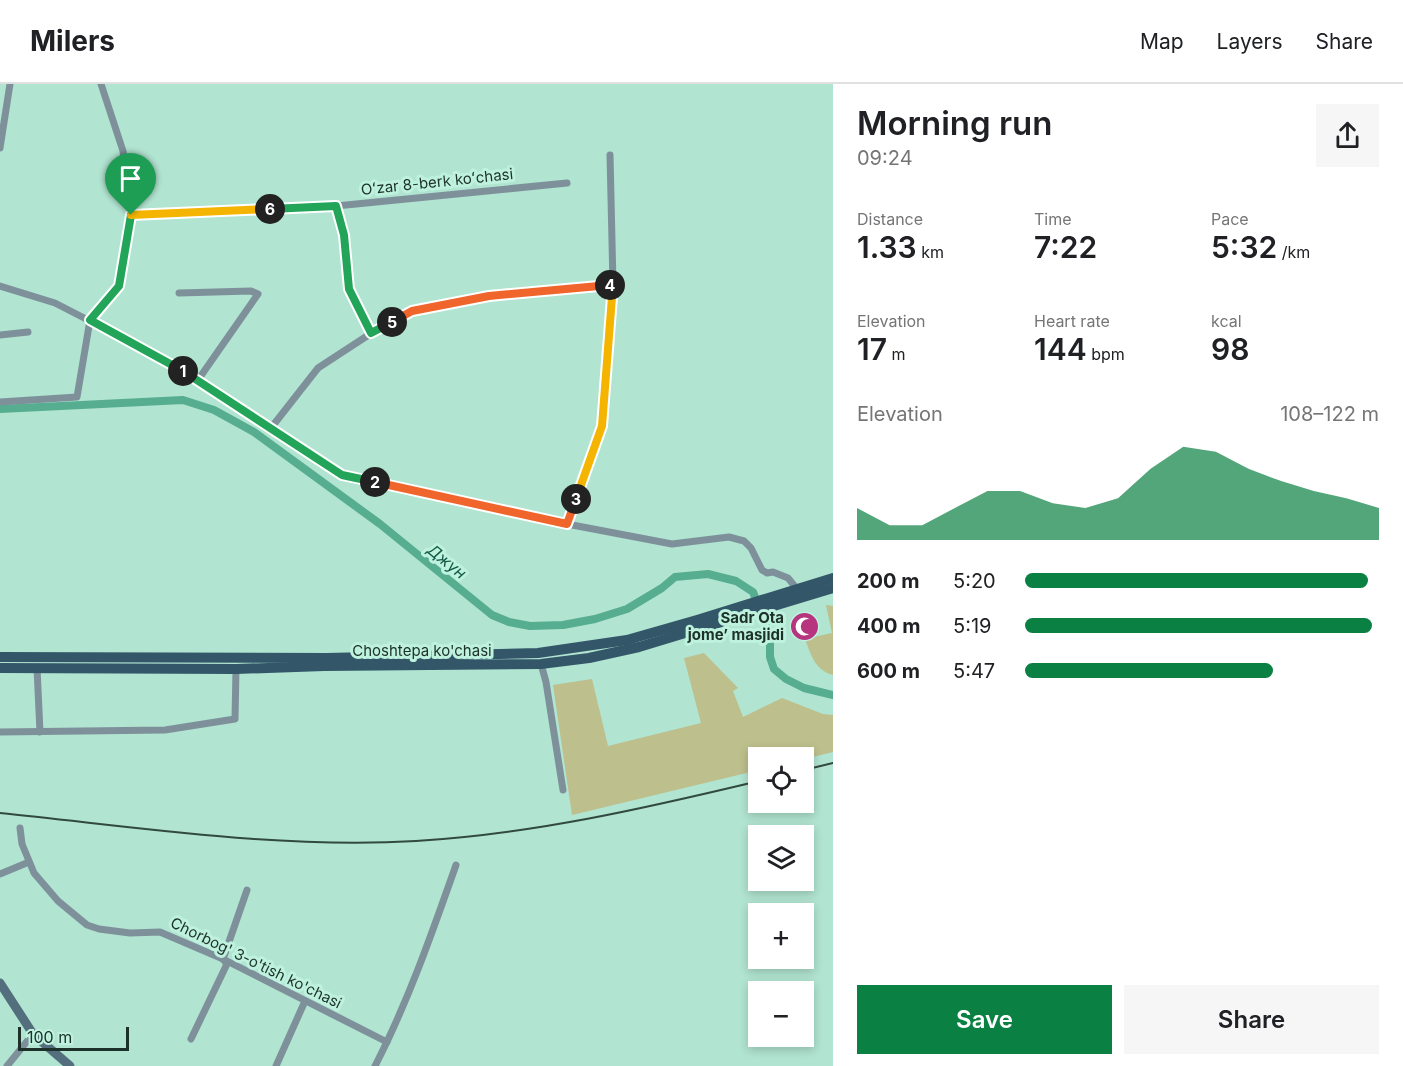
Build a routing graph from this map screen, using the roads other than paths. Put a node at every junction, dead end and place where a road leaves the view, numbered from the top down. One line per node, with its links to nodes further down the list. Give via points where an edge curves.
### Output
1 (10, 84): 3 (street)
2 (101, 84): 7 (street, via 123,151)
3 (0, 148)
4 (610, 155): 8 (street)
5 (567, 183): 6 (street, Oʻzar 8-berk koʻchasi)
6 (336, 206): 7 (street, Oʻzar 8-berk koʻchasi); 13 (street, via 344,235 349,289)
7 (131, 215): 11 (street, via 119,286)
8 (613, 284): 13 (street, via 489,296 412,311); 18 (street, via 602,426)
9 (0, 286): 11 (street, via 39,297)
10 (178, 293): 15 (street, via 258,294)
11 (90, 320): 15 (street); 16 (street, via 77,397)
12 (28, 332): 14 (street)
13 (371, 333): 17 (street, via 318,368)
14 (0, 335)
15 (198, 380): 17 (street)
16 (0, 402)
17 (271, 428): 18 (street, via 342,475)
18 (567, 524): 21 (street, via 672,544 729,537 744,541 762,570 788,578)
19 (833, 578): 21 (main road, Choshtepa ko'chasi)
20 (833, 588): 22 (main road, Choshtepa ko'chasi)
21 (797, 589): 22 (main road, Choshtepa ko'chasi)
22 (785, 598): 23 (main road, Choshtepa ko'chasi)
23 (731, 615): 25 (main road, Choshtepa ko'chasi, via 627,640 522,655); 26 (main road, Choshtepa ko'chasi, via 612,653)
24 (0, 657): 25 (main road, Choshtepa ko'chasi)
25 (172, 663): 28 (main road, Choshtepa ko'chasi); 29 (main road, Choshtepa ko'chasi)
26 (541, 664): 29 (main road, Choshtepa ko'chasi); 32 (street)
27 (0, 668): 28 (main road, Choshtepa ko'chasi)
28 (37, 668): 31 (street)
29 (236, 669): 31 (street, via 235,719 165,730)
30 (0, 732): 31 (street)
31 (40, 732)
32 (563, 790)
33 (20, 828): 34 (street, Chorbog' 3-o'tish ko'chasi)
34 (29, 862): 36 (street); 38 (street, Chorbog' 3-o'tish ko'chasi, via 45,888 87,925 130,933 160,932)
35 (456, 865): 43 (street)
36 (0, 874)
37 (247, 890): 38 (street)
38 (223, 959): 40 (street, Chorbog' 3-o'tish ko'chasi); 42 (street, via 227,964)
39 (0, 982): 41 (main road)
40 (305, 1001): 43 (street, Chorbog' 3-o'tish ko'chasi); 46 (street)
41 (33, 1034): 44 (street); 45 (main road)
42 (191, 1039)
43 (387, 1042): 47 (street)
44 (7, 1066)
45 (70, 1066)
46 (276, 1066)
47 (375, 1066)

